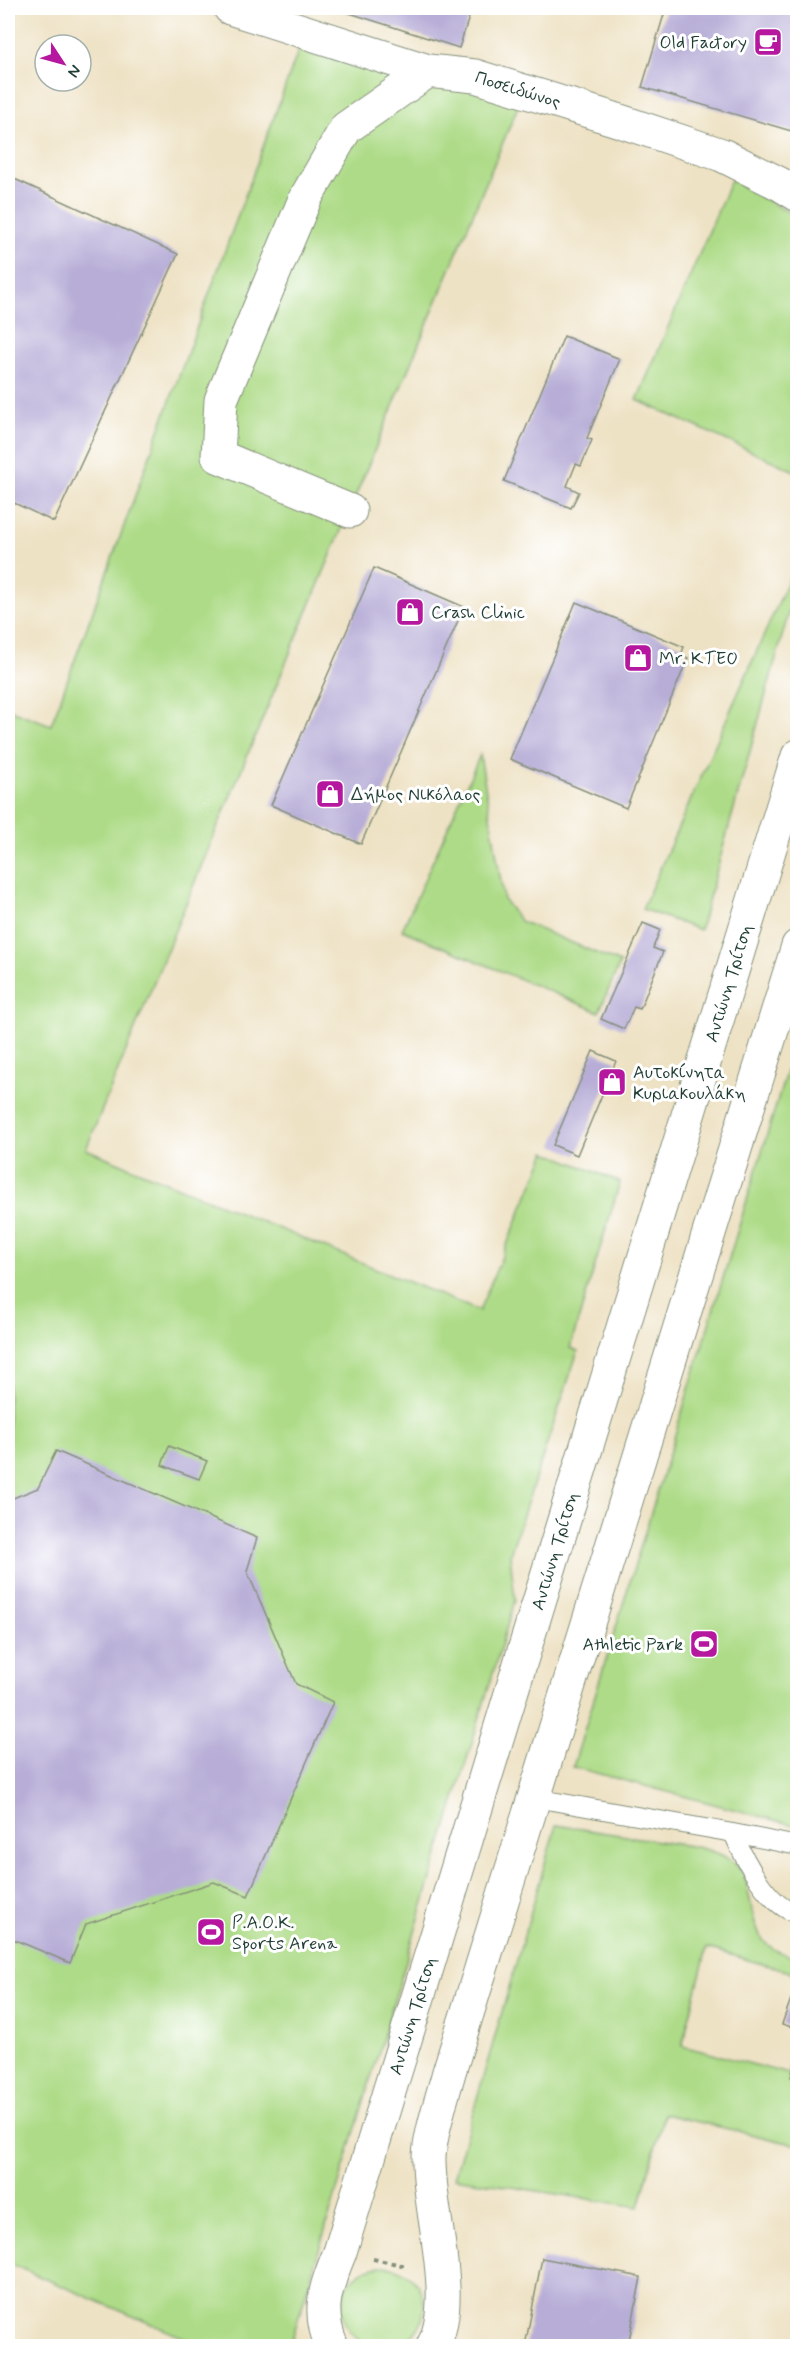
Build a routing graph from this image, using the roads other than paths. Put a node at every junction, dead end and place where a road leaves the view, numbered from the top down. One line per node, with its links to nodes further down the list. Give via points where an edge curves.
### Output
1 (230, 8): 2 (street, Ποσειδώνος)
2 (428, 71): 3 (street, Ποσειδώνος, via 475,76 723,155); 4 (street, via 346,128 305,199 221,400 218,456)
3 (798, 195)
4 (350, 511)
5 (798, 756): 11 (street, Αντώνη Τρίτση, via 340,2252 326,2286 326,2334)
6 (798, 946): 7 (street)
7 (536, 1798): 8 (lane); 12 (street, via 449,2072 428,2159 443,2273 440,2328)
8 (733, 1833): 9 (lane); 10 (lane, via 743,1856 774,1899 787,1911)
9 (798, 1846)
10 (798, 1914)
11 (332, 2346)
12 (433, 2346)

